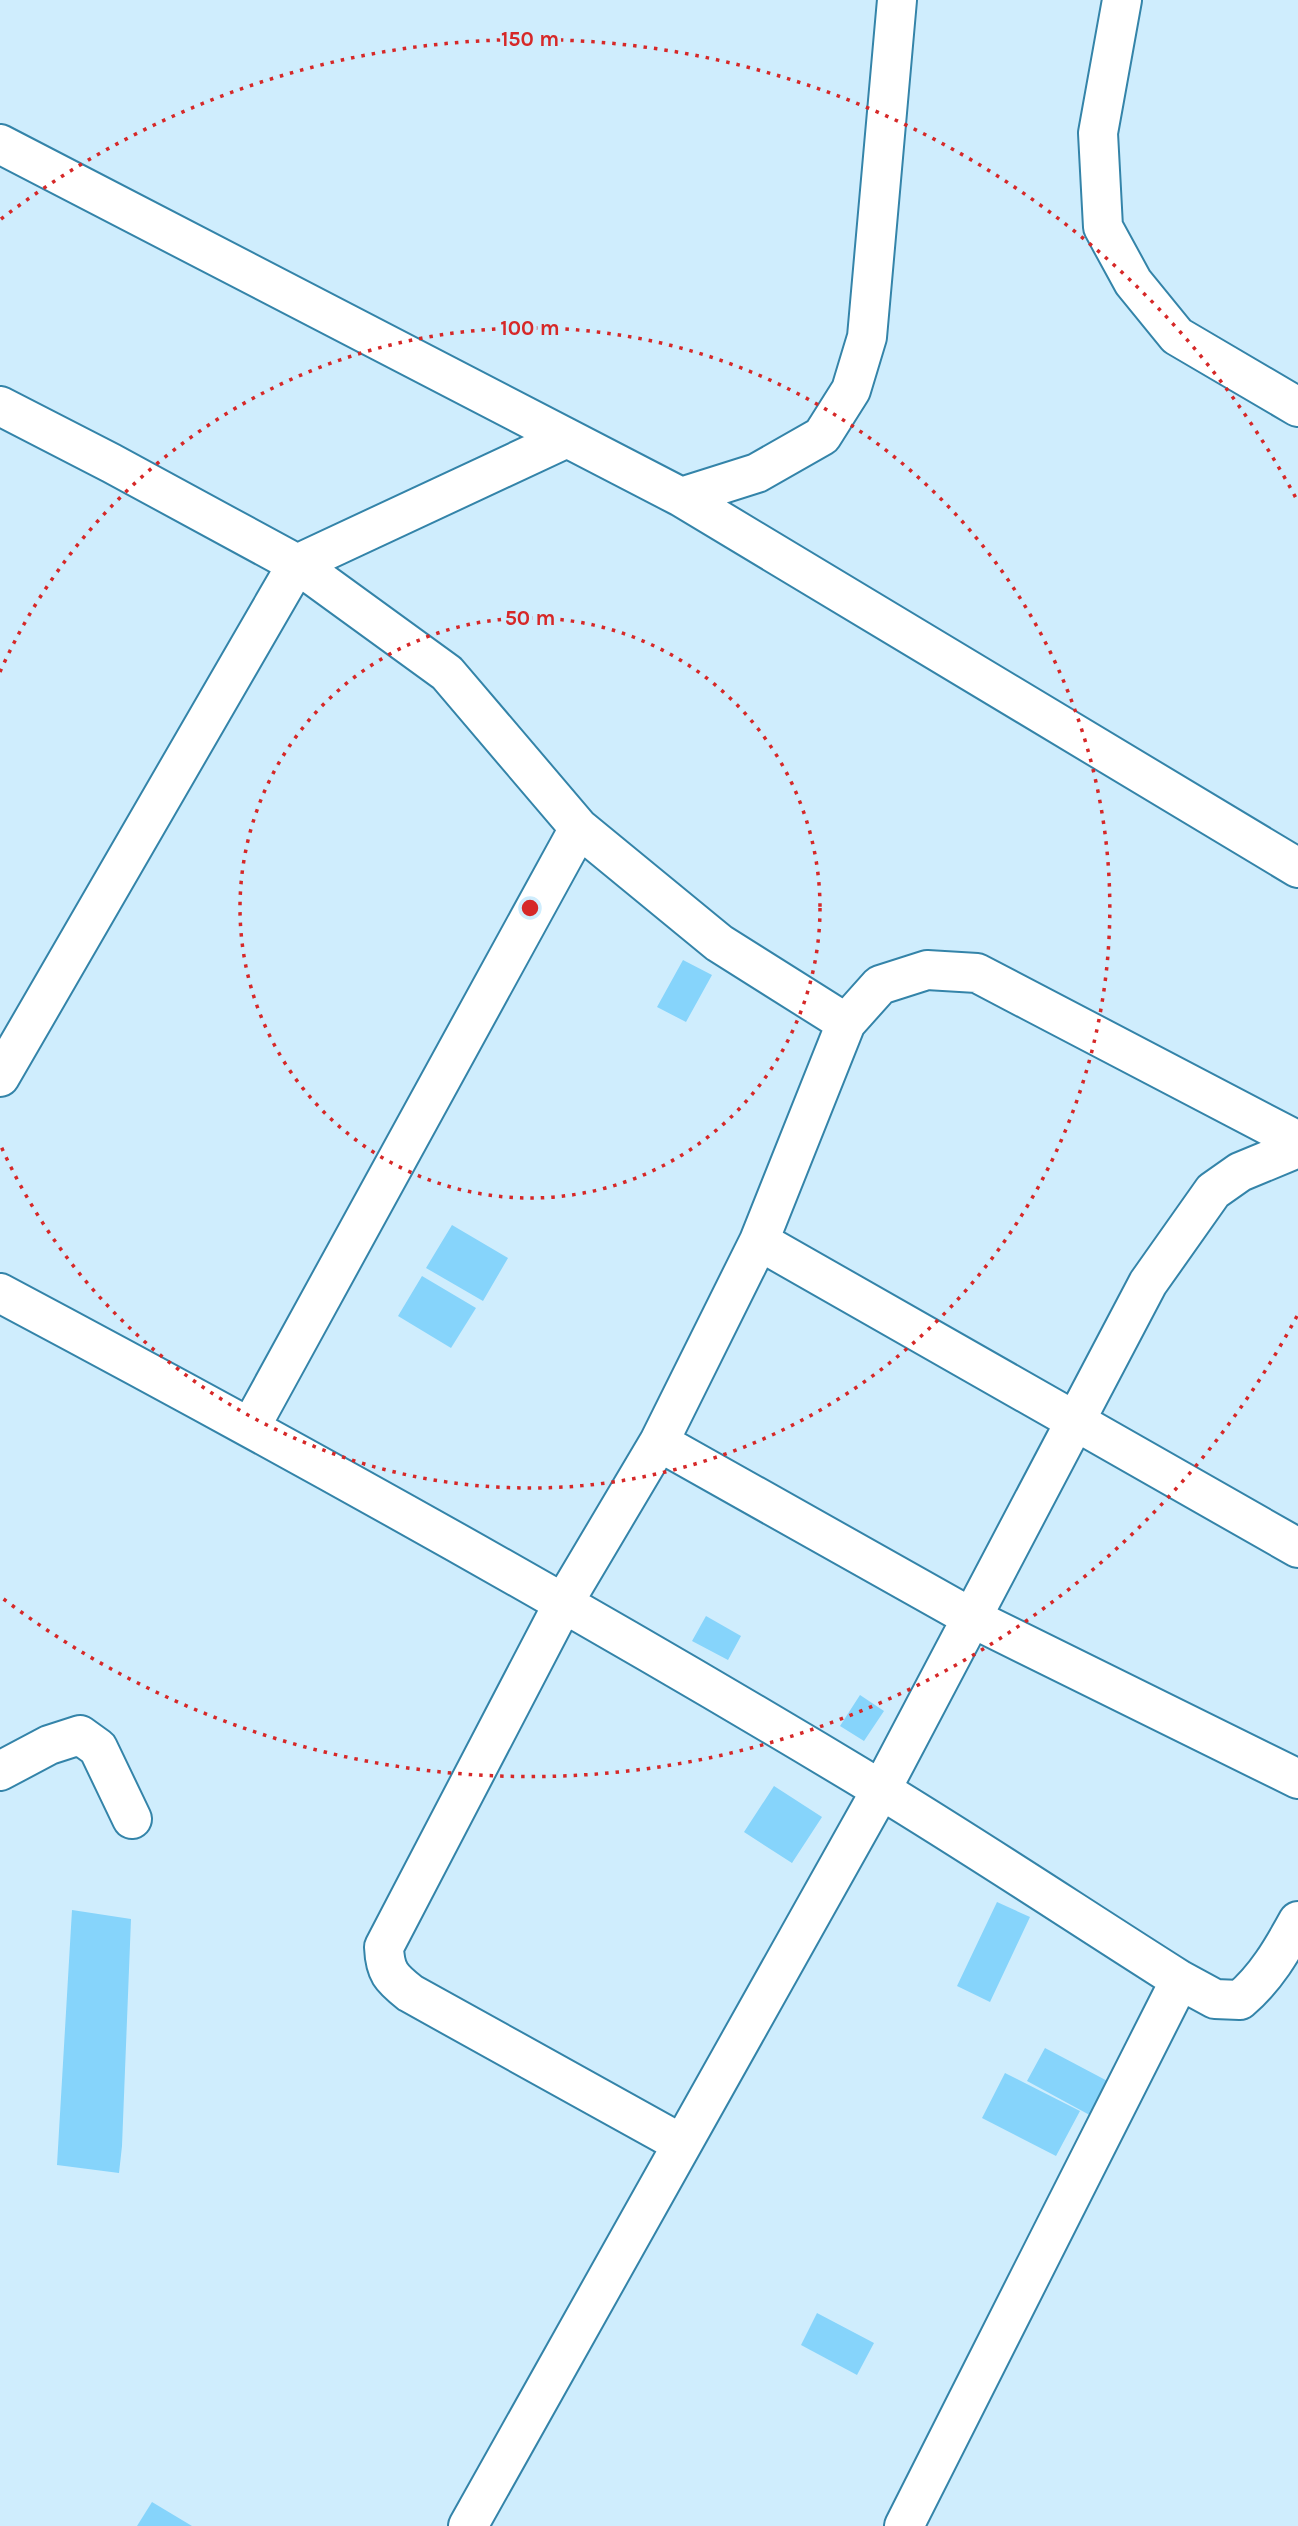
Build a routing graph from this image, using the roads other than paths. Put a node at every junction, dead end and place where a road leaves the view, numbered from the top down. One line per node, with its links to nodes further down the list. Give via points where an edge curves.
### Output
1 (897, 0): 7 (street, via 867,337 851,390 822,436 757,473)
2 (1122, 0): 5 (street, via 1098,132 1103,228 1133,282 1177,335)
3 (0, 144): 6 (street)
4 (0, 406): 8 (street)
5 (1298, 407)
6 (567, 438): 7 (street); 8 (street)
7 (681, 497): 10 (street)
8 (297, 564): 9 (street, via 447,673); 12 (street)
9 (579, 828): 11 (street, via 719,943); 18 (street)
10 (1298, 868)
11 (846, 1023): 13 (street, via 880,985 927,970 977,974); 15 (street)
12 (0, 1077)
13 (1298, 1141)
14 (1298, 1147): 17 (street, via 1240,1172 1213,1191 1148,1283)
15 (759, 1241): 17 (street); 19 (street)
16 (0, 1293): 18 (street)
17 (1076, 1420): 20 (street); 22 (street)
18 (251, 1426): 21 (street)
19 (659, 1442): 21 (street); 22 (street)
20 (1298, 1548)
21 (564, 1602): 25 (street); 29 (street, via 384,1947 385,1962 392,1979 410,1993)
22 (972, 1618): 24 (street); 25 (street)
23 (0, 1770): 26 (street, via 80,1735 98,1748)
24 (1298, 1779)
25 (881, 1790): 28 (street); 29 (street)
26 (132, 1819)
27 (1298, 1921): 28 (street, via 1279,1956 1240,2000 1214,1999)
28 (1180, 1980): 31 (street)
29 (682, 2144): 30 (street)
30 (468, 2526)
31 (904, 2526)

